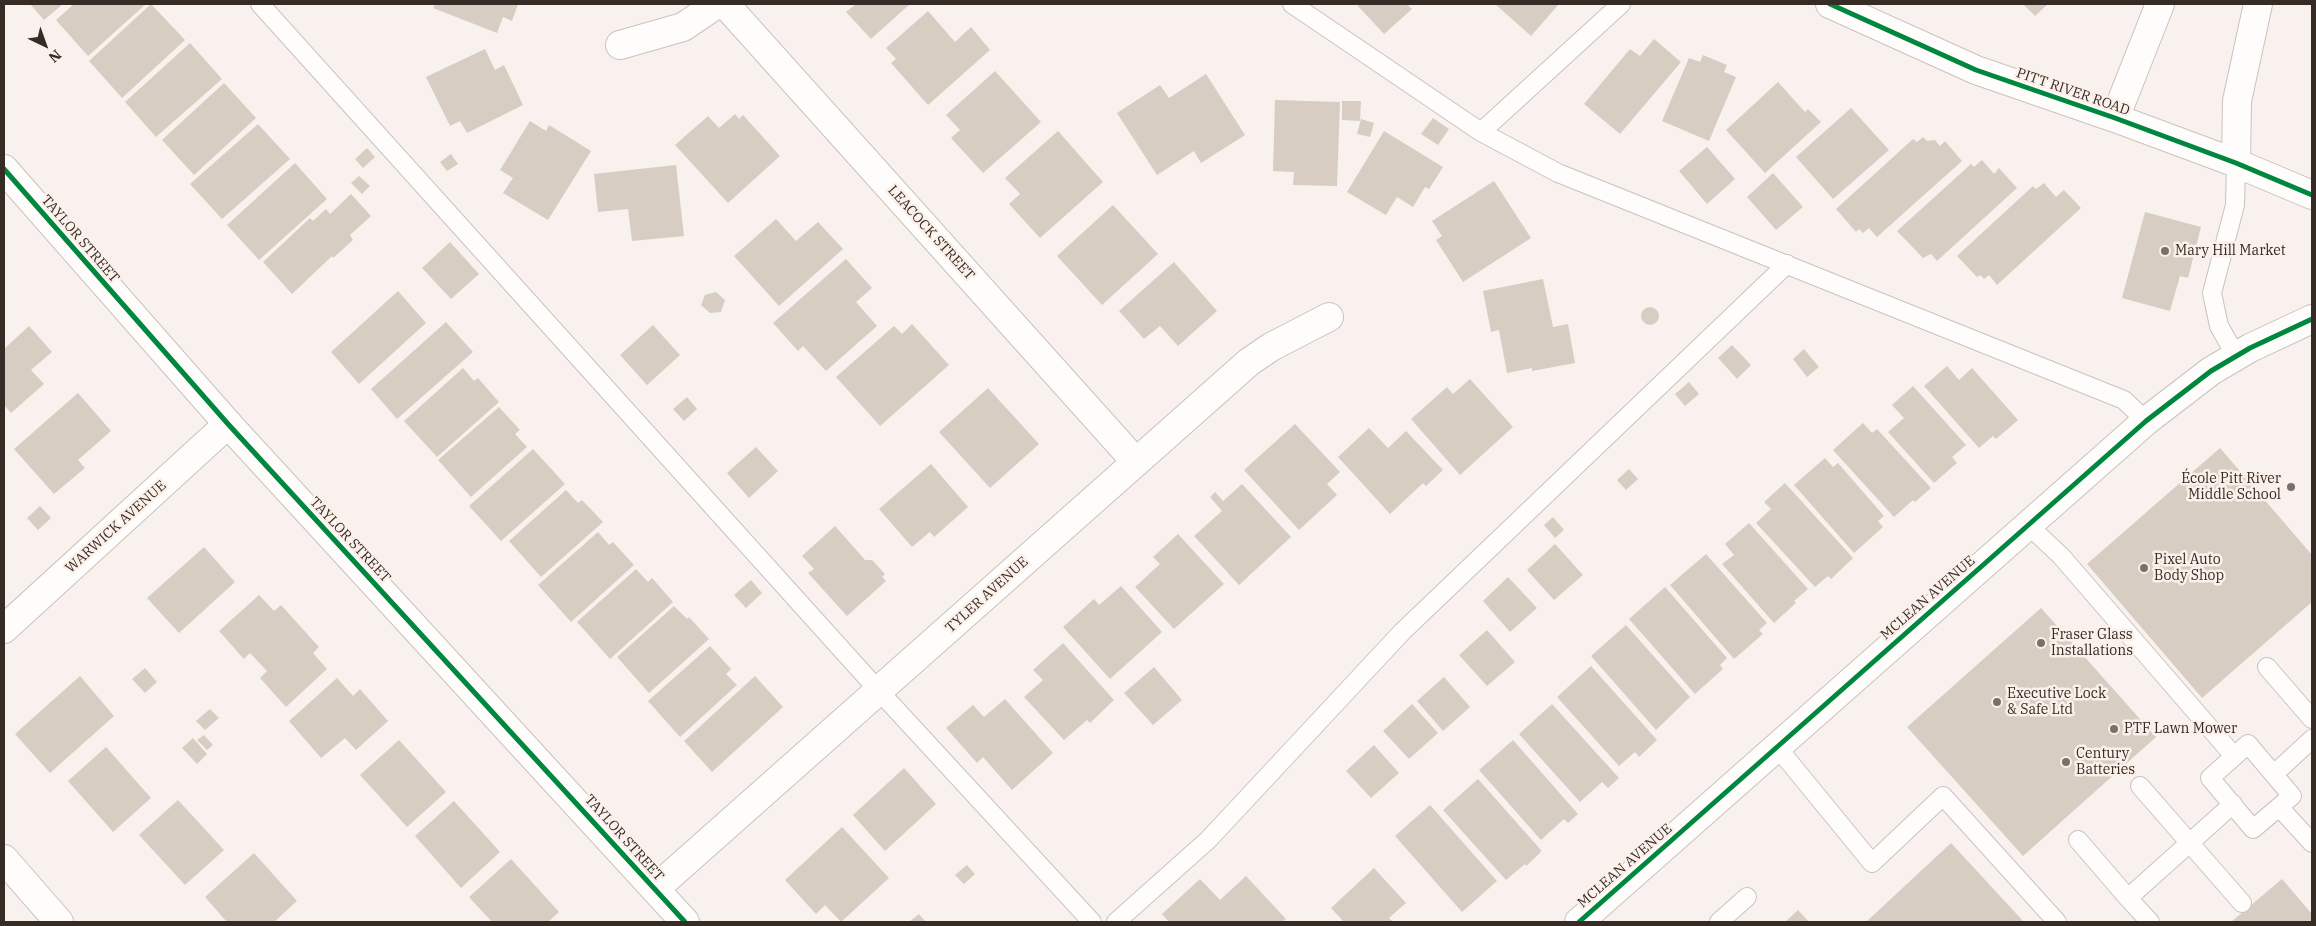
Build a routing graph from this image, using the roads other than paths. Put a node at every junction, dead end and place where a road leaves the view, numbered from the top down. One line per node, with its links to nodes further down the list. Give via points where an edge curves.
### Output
1 (260, 4): 25 (lane)
2 (718, 4): 9 (street, via 682,27)
3 (725, 4): 21 (street, LEACOCK STREET)
4 (1292, 4): 11 (lane)
5 (1621, 4): 11 (lane)
6 (1830, 4): 10 (street, PITT RIVER ROAD, via 1976,70)
7 (2160, 4): 10 (street)
8 (2258, 4): 12 (street, via 2237,101)
9 (620, 45)
10 (2115, 118): 12 (street, PITT RIVER ROAD)
11 (1481, 132): 15 (lane, via 1558,173)
12 (2236, 163): 14 (street, PITT RIVER ROAD); 18 (lane, via 2235,205 2212,292 2219,326)
13 (4, 169): 20 (street, TAYLOR STREET)
14 (2312, 195)
15 (1787, 264): 19 (lane, via 2124,400); 46 (lane, via 1402,632 1208,840)
16 (1329, 317): 21 (street, TYLER AVENUE, via 1249,362)
17 (2312, 319): 18 (street, MCLEAN AVENUE)
18 (2236, 356): 19 (street, MCLEAN AVENUE, via 2211,371)
19 (2146, 422): 22 (street, MCLEAN AVENUE)
20 (228, 424): 23 (street, WARWICK AVENUE); 38 (street, TAYLOR STREET)
21 (1136, 462): 25 (street, TYLER AVENUE)
22 (2028, 525): 28 (street, MCLEAN AVENUE); 29 (lane, via 2061,556)
23 (4, 629)
24 (2267, 667): 26 (lane)
25 (879, 691): 38 (street, TYLER AVENUE); 45 (lane)
26 (2312, 719)
27 (2312, 739): 30 (lane)
28 (1777, 747): 42 (street, MCLEAN AVENUE); 48 (lane, via 1872,863 1943,796)
29 (2234, 756): 30 (lane, via 2248,744); 32 (lane, via 2210,778)
30 (2274, 774): 33 (lane, via 2292,796)
31 (2140, 786): 35 (lane)
32 (2233, 804): 33 (lane, via 2253,829); 35 (lane)
33 (2279, 807): 36 (lane)
34 (2078, 840): 40 (lane)
35 (2190, 842): 40 (lane); 41 (lane)
36 (2312, 843)
37 (4, 858): 44 (street)
38 (655, 889): 43 (street, TAYLOR STREET)
39 (1747, 898): 47 (lane)
40 (2128, 898): 49 (lane)
41 (2242, 903)
42 (1586, 920)
43 (680, 921)
44 (59, 922)
45 (1092, 922)
46 (1116, 922)
47 (1719, 922)
48 (2057, 922)
49 (2150, 922)

